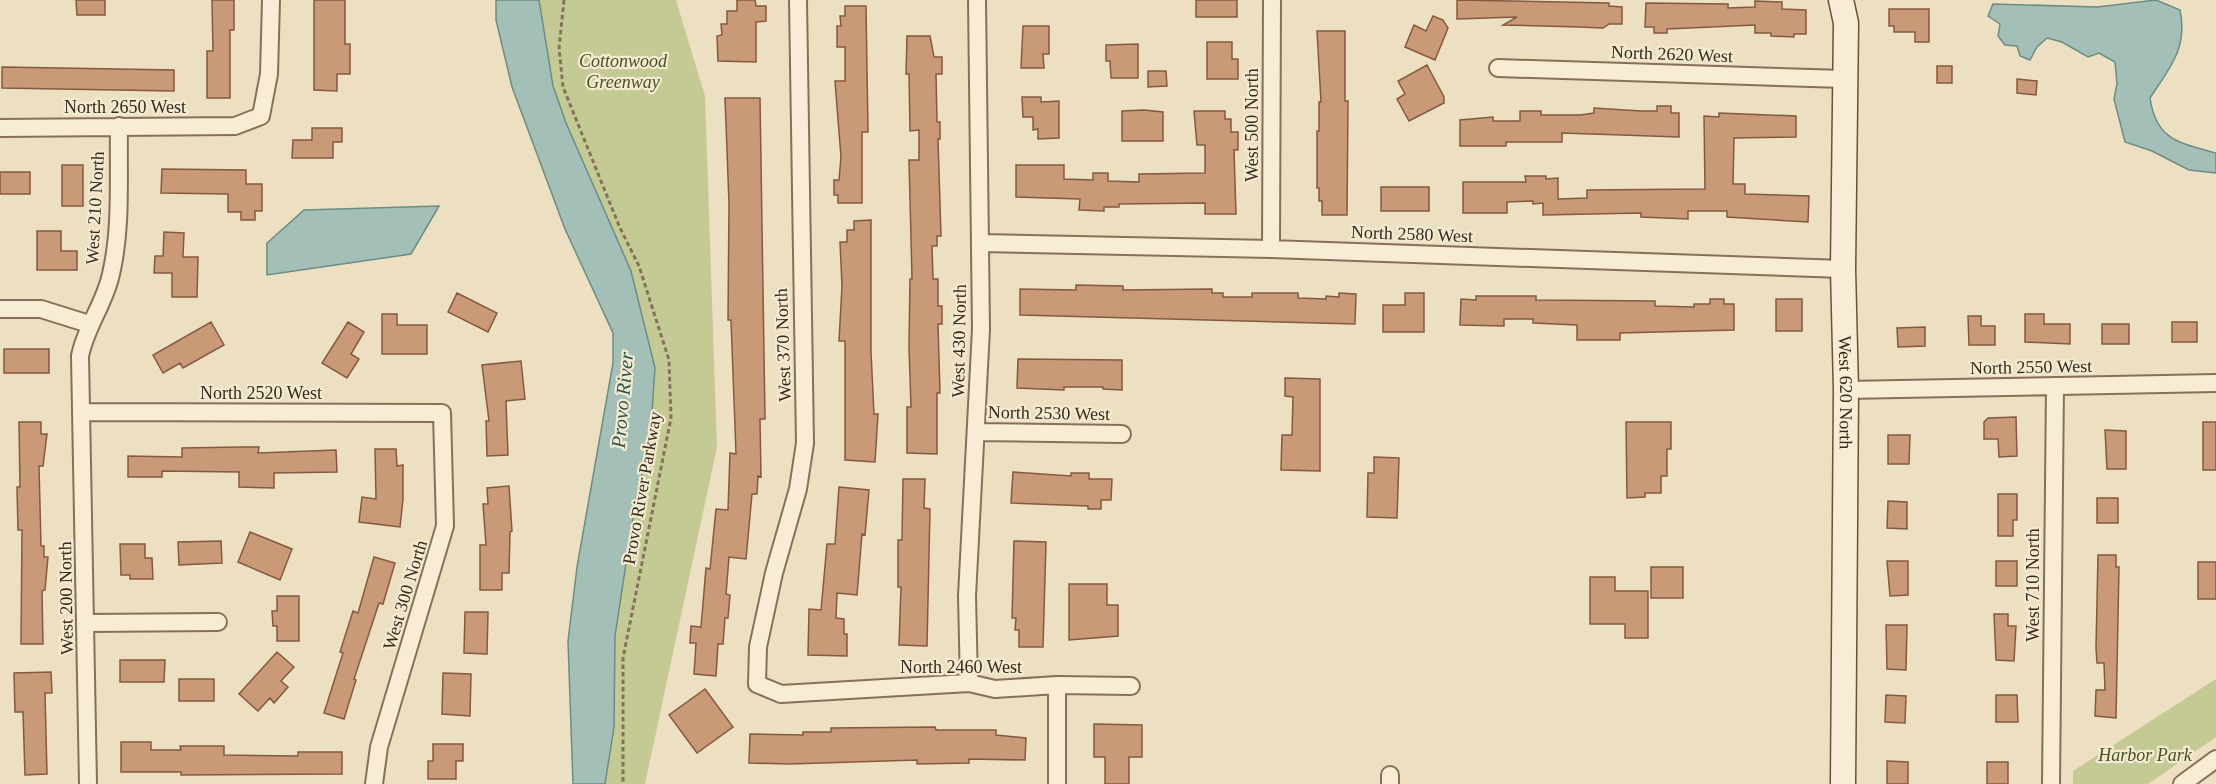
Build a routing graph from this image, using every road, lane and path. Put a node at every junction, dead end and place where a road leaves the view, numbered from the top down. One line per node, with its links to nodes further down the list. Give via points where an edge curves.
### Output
1 (271, 0): 9 (street, North 2650 West, via 269,74 261,116 235,126)
2 (564, 0): 32 (path, Provo River Parkway, via 559,48 563,87 639,266 669,360 671,418 623,658)
3 (798, 0): 26 (street, West 370 North, via 805,443 798,489 758,647)
4 (977, 0): 11 (street, West 430 North)
5 (1272, 0): 12 (street, West 500 North)
6 (1841, 0): 8 (street, West 620 North, via 1846,23)
7 (1498, 68): 8 (street, North 2620 West)
8 (1844, 79): 13 (street, West 620 North)
9 (119, 126): 10 (street, North 2650 West); 15 (street, West 210 North, via 117,228 111,275)
10 (0, 128)
11 (980, 243): 12 (street, North 2580 West); 21 (street, West 430 North)
12 (1270, 249): 13 (street, North 2580 West)
13 (1843, 269): 18 (street, West 620 North)
14 (0, 309): 15 (street, via 40,309)
15 (89, 324): 19 (street, West 210 North, via 80,356)
16 (2216, 382): 17 (street, North 2550 West)
17 (2055, 386): 18 (street, North 2550 West); 35 (street, West 710 North)
18 (1846, 390): 34 (street, West 620 North)
19 (81, 412): 20 (street, North 2520 West); 24 (street, West 200 North)
20 (442, 413): 31 (street, West 300 North, via 445,526 379,747)
21 (976, 432): 22 (street, North 2530 West); 25 (street, West 430 North, via 967,596)
22 (1122, 434)
23 (218, 622): 24 (street)
24 (86, 623): 30 (street, West 200 North)
25 (969, 683): 26 (street, North 2460 West, via 781,694); 27 (street, North 2460 West, via 995,689)
26 (757, 684)
27 (1057, 685): 28 (street, North 2460 West); 33 (street)
28 (1131, 686)
29 (2216, 759): 36 (street)
30 (88, 784)
31 (374, 784)
32 (623, 784)
33 (1056, 784)
34 (1842, 784)
35 (2051, 784)
36 (2182, 784)

